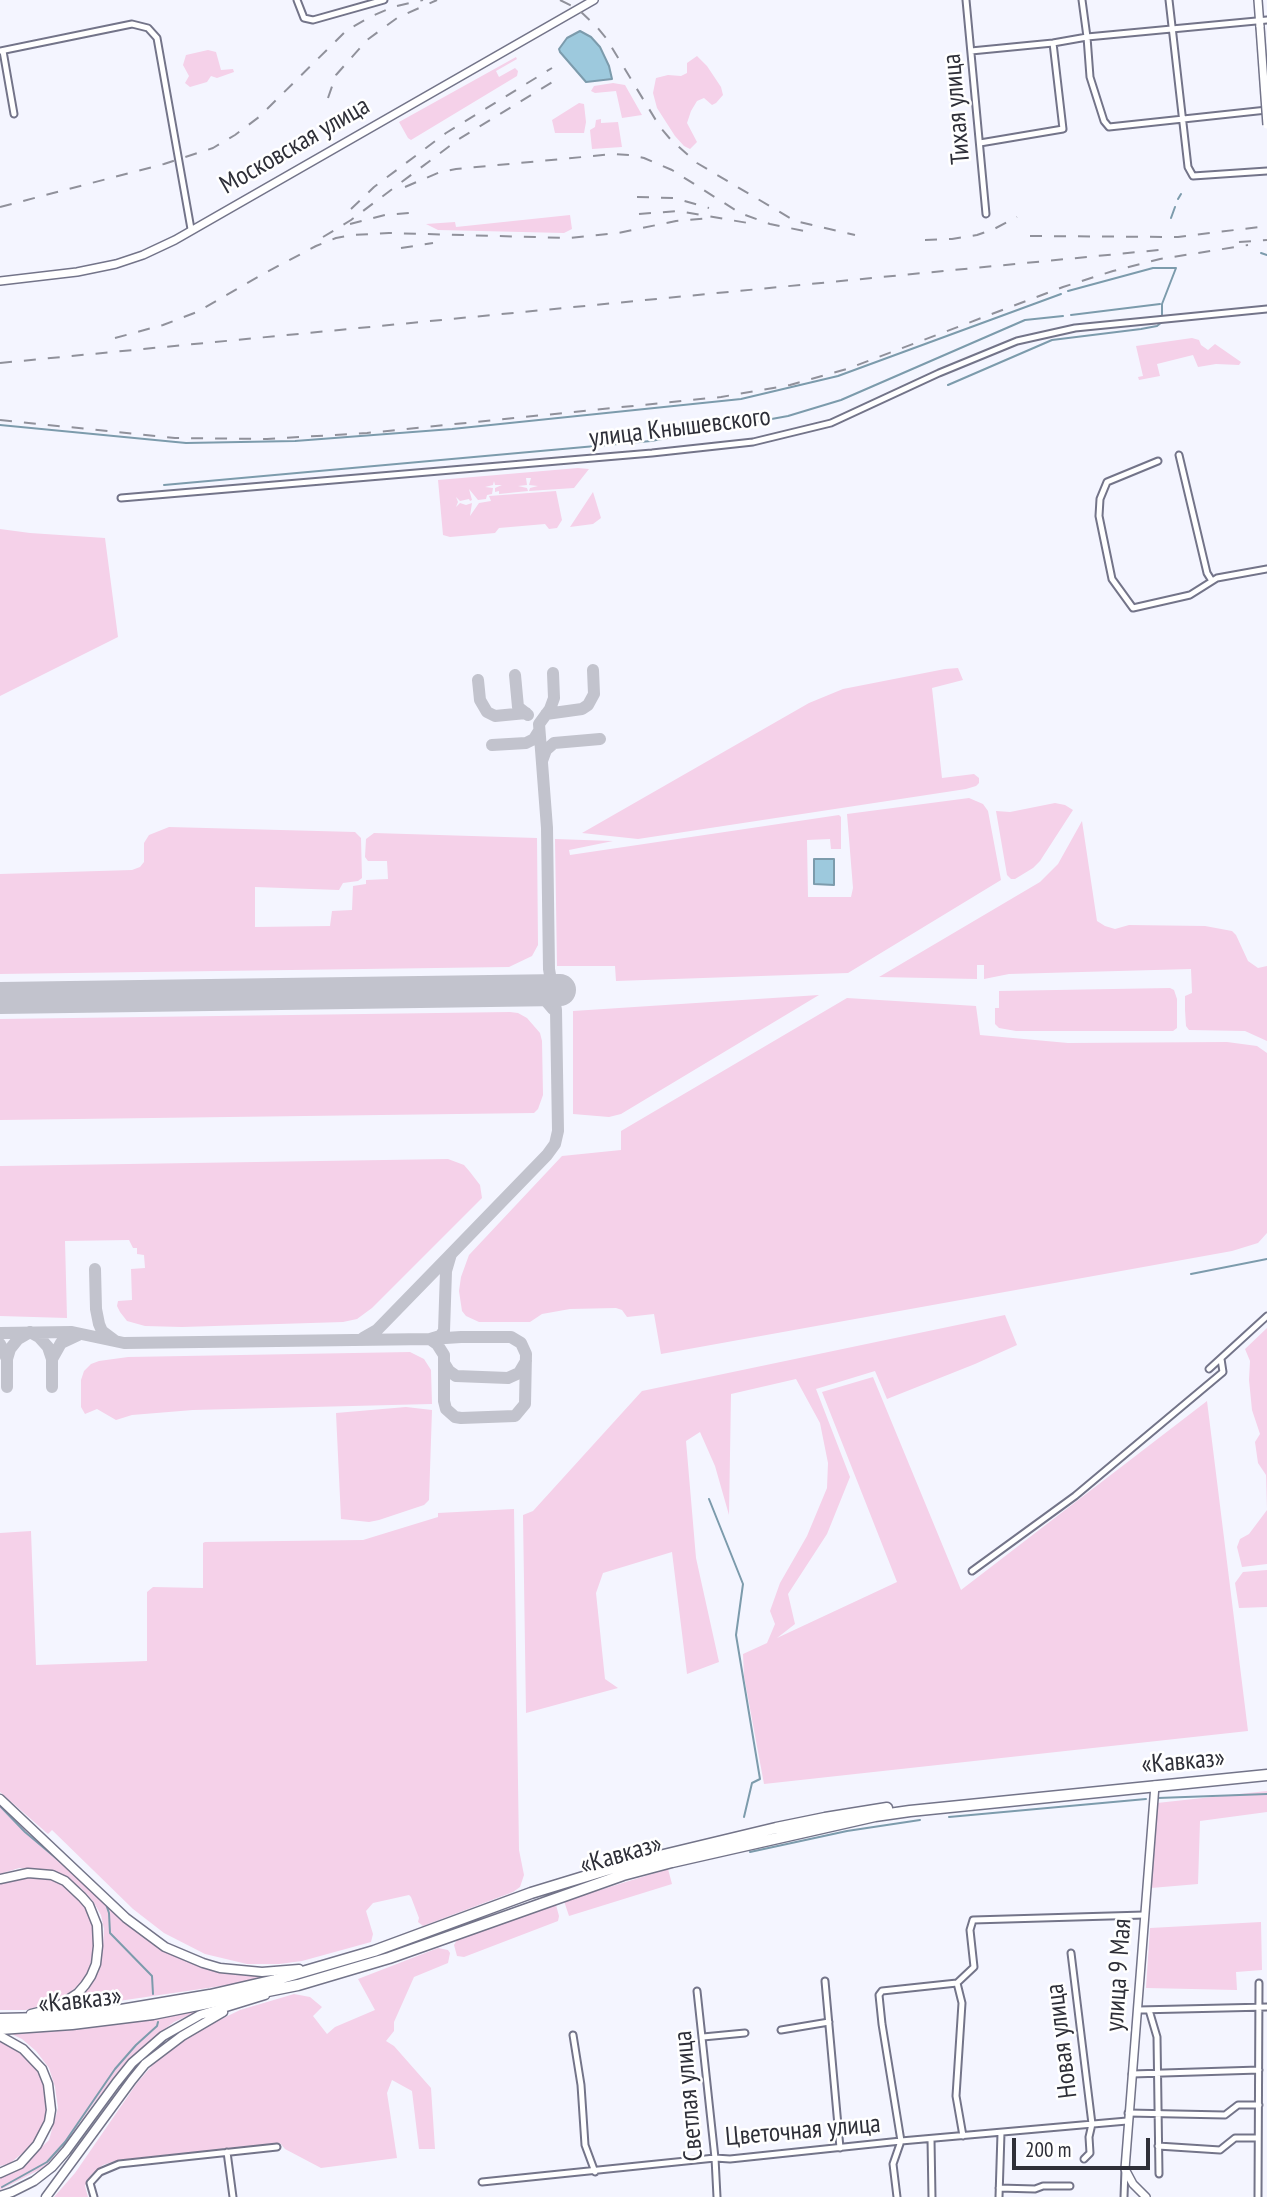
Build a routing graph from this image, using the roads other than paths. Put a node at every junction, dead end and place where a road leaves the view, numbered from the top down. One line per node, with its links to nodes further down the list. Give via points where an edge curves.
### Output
1 (297, 0): 2 (street, via 304,18 313,20)
2 (384, 0)
3 (594, 0): 21 (street, Московская улица)
4 (966, 0): 13 (street, Тихая улица)
5 (1082, 0): 10 (street)
6 (1169, 0): 9 (street)
7 (1258, 0): 8 (street)
8 (1263, 22): 9 (street); 17 (street, bridge)
9 (1172, 28): 10 (street); 16 (street)
10 (1087, 37): 11 (street); 16 (street, via 1090,77 1109,127)
11 (1054, 43): 13 (street); 18 (street, via 1063,129)
12 (2, 51): 15 (street); 21 (street, via 132,24 148,28 157,38)
13 (971, 51): 18 (street, Тихая улица)
14 (1267, 110): 16 (street)
15 (13, 114)
16 (1183, 119): 19 (street, via 1193,176)
17 (1267, 125)
18 (980, 143): 20 (street, Тихая улица)
19 (1267, 171)
20 (986, 214)
21 (191, 229): 22 (street, Московская улица, via 116,264)
22 (0, 281)
23 (1267, 309): 26 (street, улица Кнышевского, via 1075,328 1017,341 831,423 753,442)
24 (1179, 455): 28 (street)
25 (1158, 461): 28 (street, via 1107,482 1100,499 1099,516 1112,579 1133,608 1190,595)
26 (121, 498)
27 (1267, 569): 28 (street)
28 (1212, 582)
29 (1267, 1316): 30 (street)
30 (1221, 1359): 31 (street); 32 (street, via 1223,1372 1075,1496)
31 (1209, 1369)
32 (972, 1571)
33 (1267, 1772): 34 (highway, «Кавказ»); 36 (highway, «Кавказ», via 867,1811 683,1849)
34 (1155, 1785): 38 (highway, «Кавказ», via 875,1816); 39 (street, улица 9 Мая)
35 (0, 1799): 43 (main road, via 126,1918 180,1955 220,1968 262,1972)
36 (583, 1877): 38 (highway, via 547,1894); 41 (highway, «Кавказ»)
37 (0, 1879): 53 (main road, via 28,1873 65,1881 89,1905 99,1934 92,1976 78,1993 48,2011)
38 (594, 1884): 40 (highway, «Кавказ»)
39 (1144, 1915): 45 (street, via 973,1920 974,1967); 51 (street, улица 9 Мая)
40 (482, 1924): 41 (highway, via 526,1900); 47 (highway, «Кавказ»)
41 (446, 1925): 43 (highway, «Кавказ»)
42 (1071, 1952): 67 (street, Новая улица)
43 (353, 1958): 53 (highway, «Кавказ», via 162,2004 88,2014)
44 (825, 1981): 54 (street)
45 (957, 1983): 69 (street, via 962,2003 956,2096); 72 (street, via 879,1995)
46 (1259, 1983): 49 (street)
47 (298, 1985): 55 (highway, «Кавказ», via 153,2014); 86 (main road, via 200,2015 163,2036 116,2083 52,2167); 87 (main road, via 203,2022 145,2064)
48 (697, 1991): 60 (street, Светлая улица)
49 (1259, 2007): 50 (street); 52 (street); 61 (street)
50 (1267, 2007)
51 (1138, 2010): 52 (street); 63 (street, улица 9 Мая)
52 (1149, 2010): 62 (street, via 1157,2038)
53 (0, 2018)
54 (829, 2022): 56 (street); 75 (street)
55 (0, 2029)
56 (781, 2030)
57 (745, 2033): 60 (street)
58 (573, 2035): 80 (street, via 585,2145)
59 (0, 2036): 81 (main road, via 23,2049 42,2069 51,2110 44,2134 29,2155)
60 (703, 2037): 77 (street, Светлая улица)
61 (1259, 2070): 62 (street); 64 (street)
62 (1158, 2073): 63 (street); 65 (street)
63 (1132, 2074): 66 (street, улица 9 Мая)
64 (1258, 2105): 65 (street, Цветочная улица, via 1238,2105 1224,2115); 70 (street)
65 (1158, 2113): 66 (street, Цветочная улица); 73 (street)
66 (1128, 2117): 67 (street, Цветочная улица); 79 (street, улица 9 Мая)
67 (1092, 2124): 68 (street, Цветочная улица); 78 (street, Новая улица, via 1090,2153)
68 (1001, 2133): 69 (street, Цветочная улица); 85 (street)
69 (962, 2136): 71 (street, Цветочная улица)
70 (1258, 2138): 73 (street, via 1235,2138 1220,2150); 96 (street)
71 (931, 2139): 72 (street, Цветочная улица); 92 (street)
72 (901, 2141): 75 (street, Цветочная улица); 91 (street, via 893,2164)
73 (1158, 2146): 82 (street)
74 (277, 2147): 76 (street)
75 (840, 2148): 77 (street, Цветочная улица)
76 (227, 2152): 88 (street, via 119,2164 100,2172 90,2183); 89 (street)
77 (715, 2158): 80 (street, Цветочная улица); 90 (street, Светлая улица)
78 (1084, 2159)
79 (1125, 2169): 94 (street, улица 9 Мая); 95 (street)
80 (595, 2172): 83 (street, Цветочная улица)
81 (0, 2173)
82 (1159, 2175)
83 (482, 2182)
84 (1070, 2186): 85 (street)
85 (999, 2189): 93 (street)
86 (0, 2196)
87 (46, 2197)
88 (94, 2197)
89 (233, 2197)
90 (717, 2197)
91 (897, 2197)
92 (932, 2197)
93 (999, 2197)
94 (1124, 2197)
95 (1146, 2197)
96 (1258, 2197)

